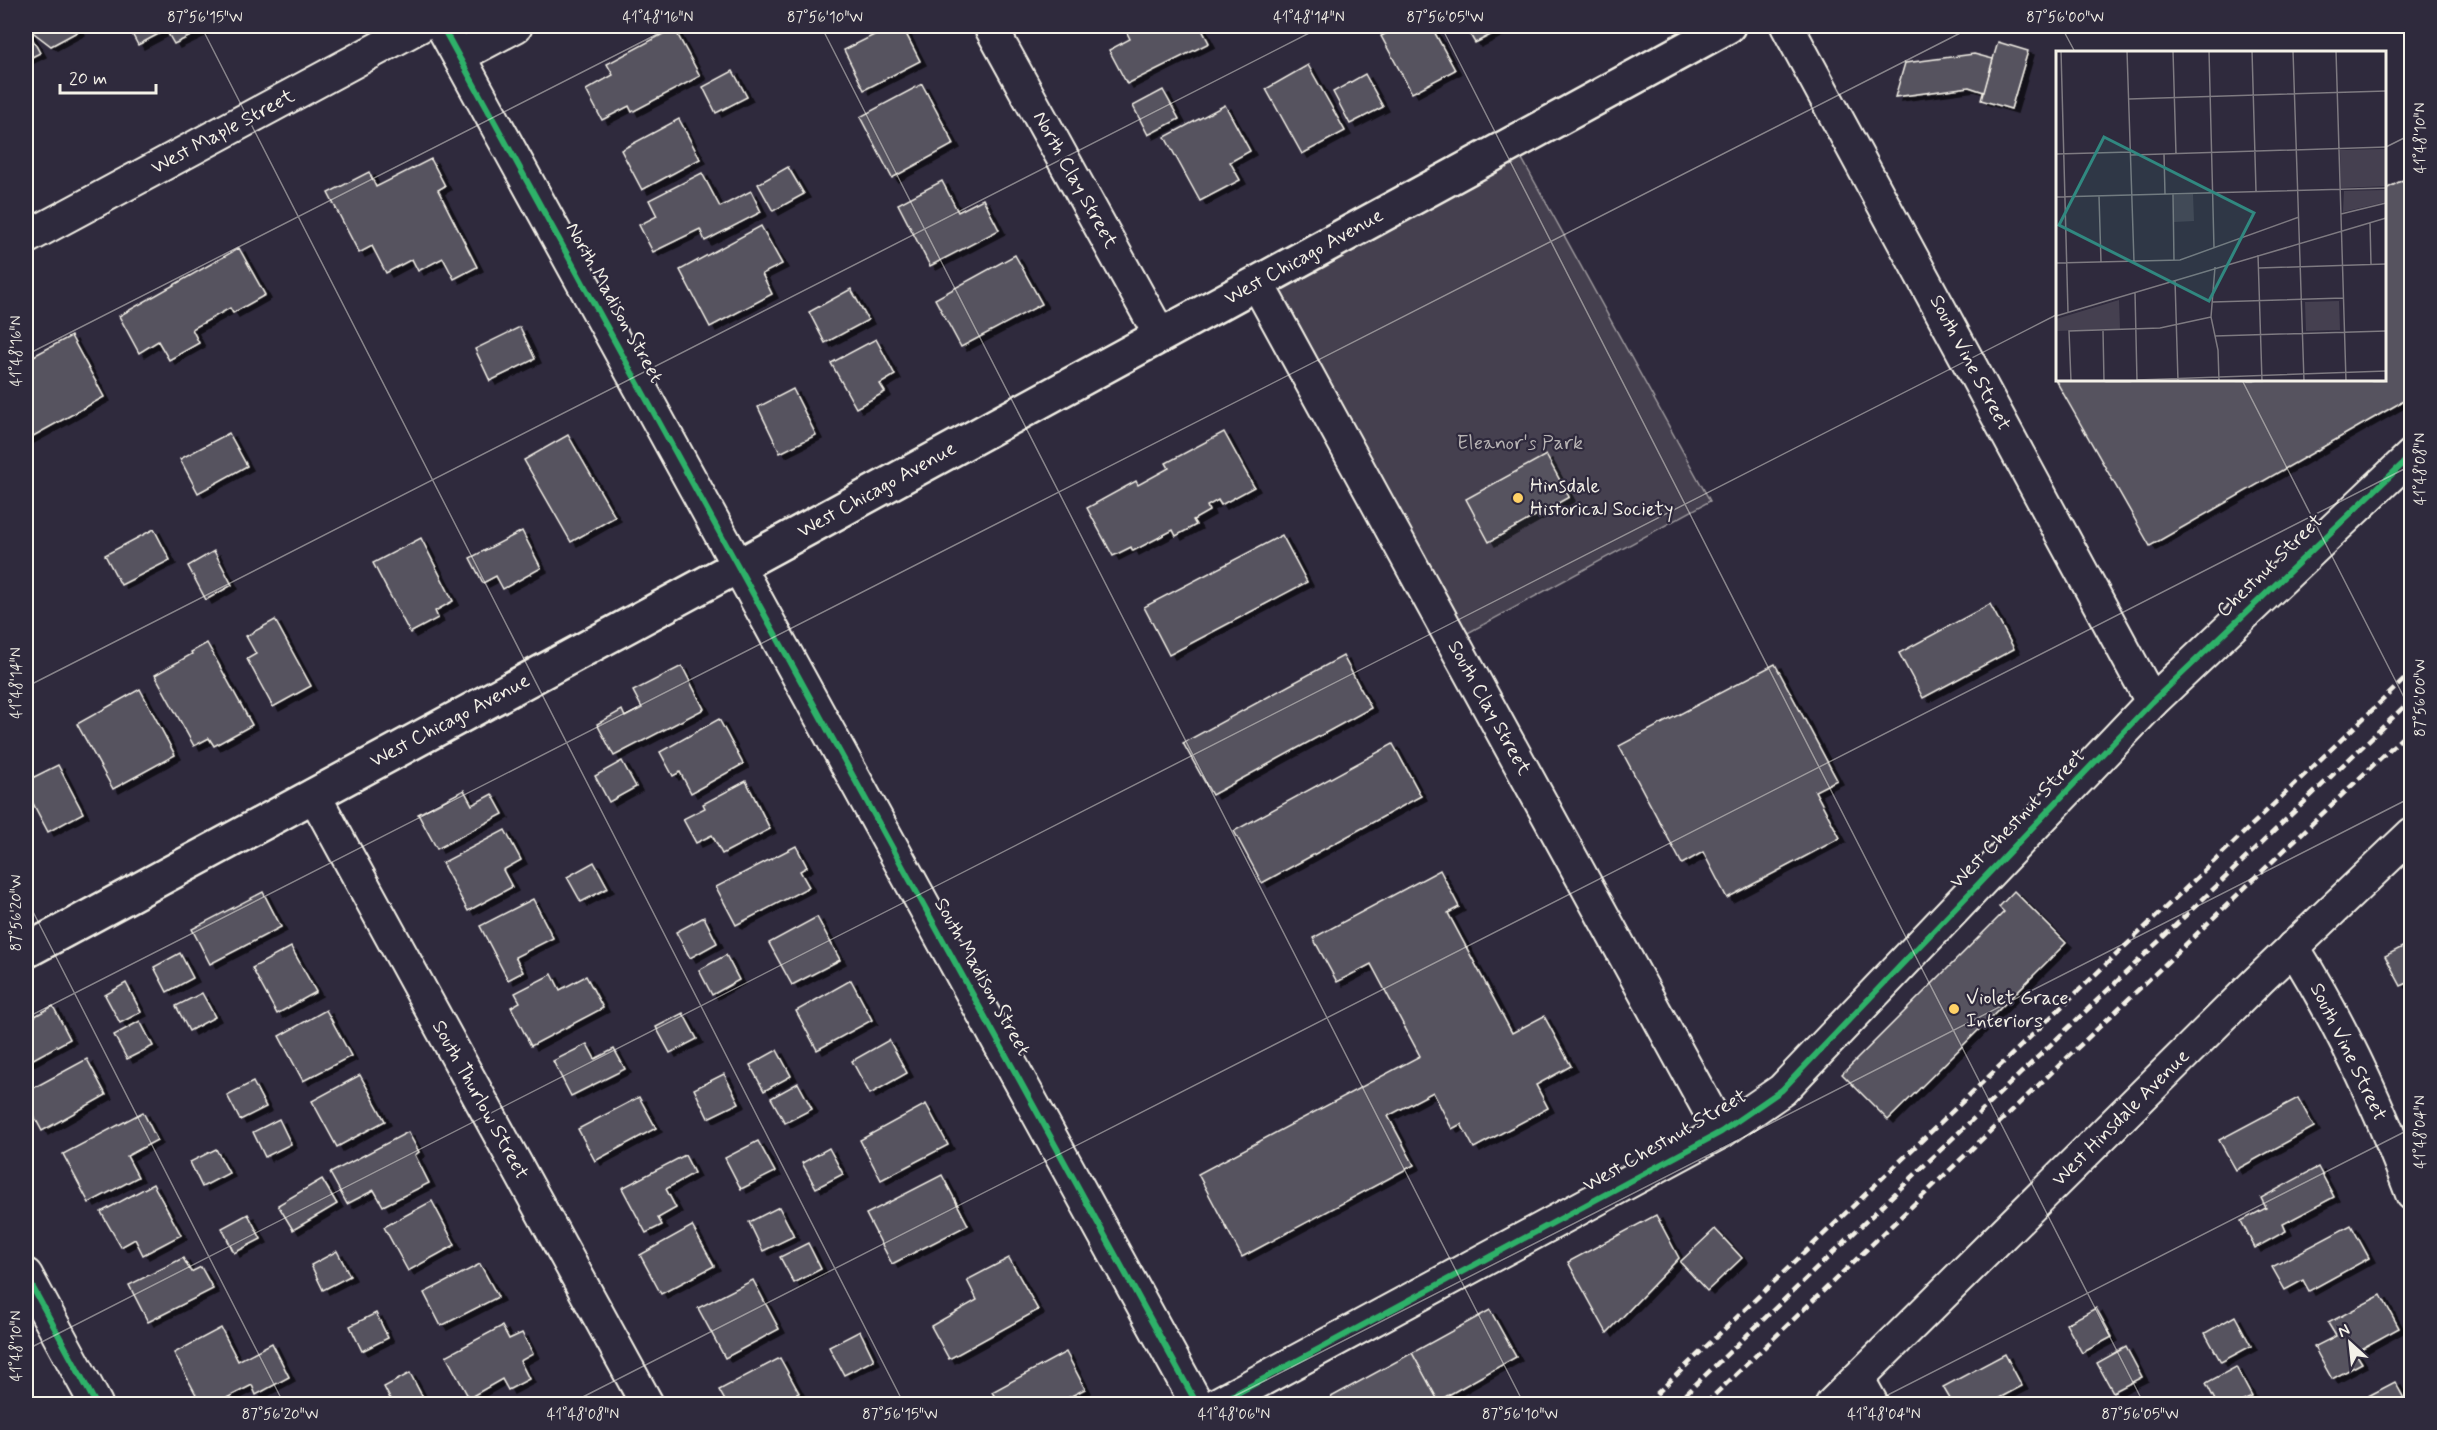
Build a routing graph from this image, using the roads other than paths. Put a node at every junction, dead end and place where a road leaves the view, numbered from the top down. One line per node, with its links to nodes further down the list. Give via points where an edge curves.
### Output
1 (420, 26): 8 (street, West Maple Street)
2 (442, 26): 7 (street, North Madison Street)
3 (516, 26): 7 (street)
4 (990, 26): 10 (street, North Clay Street)
5 (1728, 26): 9 (main road, West Chicago Avenue)
6 (1787, 26): 13 (street, South Vine Street)
7 (459, 56): 12 (street, North Madison Street)
8 (26, 238)
9 (1257, 282): 10 (main road, West Chicago Avenue); 18 (street, South Clay Street)
10 (1160, 335): 12 (main road, West Chicago Avenue)
11 (2412, 454): 13 (street, Chestnut Street)
12 (739, 565): 14 (main road, West Chicago Avenue); 24 (street, South Madison Street)
13 (2152, 702): 18 (street, West Chestnut Street, via 1782,1090)
14 (314, 795): 17 (main road, West Chicago Avenue); 23 (street, South Thurlow Street)
15 (2412, 834): 16 (street, West Hinsdale Avenue)
16 (2293, 947): 19 (street, South Vine Street, via 2322,992); 21 (street, West Hinsdale Avenue)
17 (26, 951)
18 (1721, 1132): 25 (street, West Chestnut Street)
19 (2412, 1194)
20 (26, 1275): 22 (street)
21 (1865, 1392): 26 (street, West Hinsdale Avenue)
22 (96, 1404)
23 (647, 1404)
24 (1197, 1404)
25 (1217, 1404)
26 (1832, 1404)

